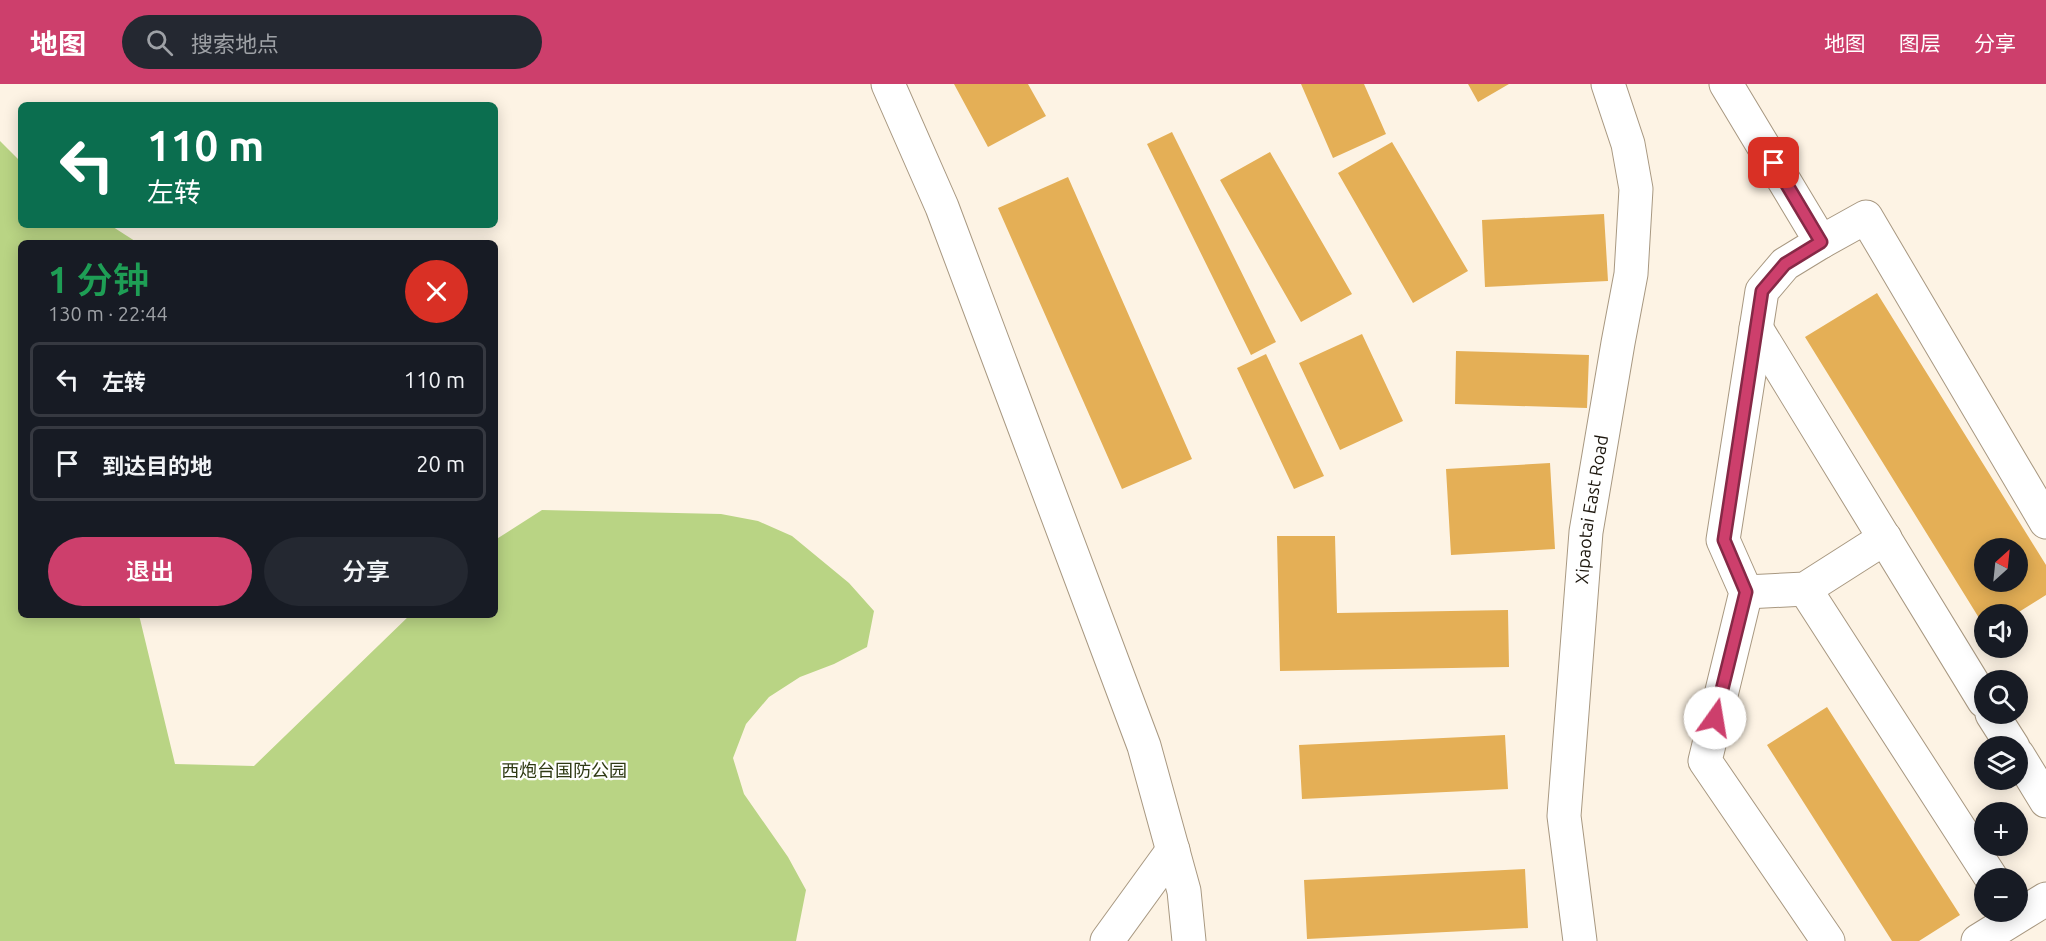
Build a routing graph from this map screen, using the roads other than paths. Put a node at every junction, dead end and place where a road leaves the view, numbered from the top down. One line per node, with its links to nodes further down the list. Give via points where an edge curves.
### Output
1 (888, 84): 13 (street, via 942,207 1144,746)
2 (1608, 84): 20 (street, Xipaotai East Road, via 1628,144 1636,189 1632,274 1586,532 1563,816)
3 (1726, 84): 4 (street)
4 (1821, 242): 5 (street, via 1785,264 1762,291); 6 (street, via 1866,217)
5 (1756, 328): 7 (street); 9 (street, via 1724,540)
6 (2046, 522)
7 (1885, 538): 8 (street); 10 (street)
8 (1805, 589): 9 (street); 14 (street)
9 (1746, 592): 21 (street, via 1705,761)
10 (1974, 685)
11 (2028, 771): 12 (street)
12 (2046, 801)
13 (1173, 850): 18 (street); 19 (street, via 1184,891)
14 (1985, 868)
15 (2046, 899): 16 (street)
16 (2028, 908)
17 (2004, 922): 22 (street)
18 (1107, 941)
19 (1189, 941)
20 (1580, 941)
21 (1828, 941)
22 (1978, 941)

